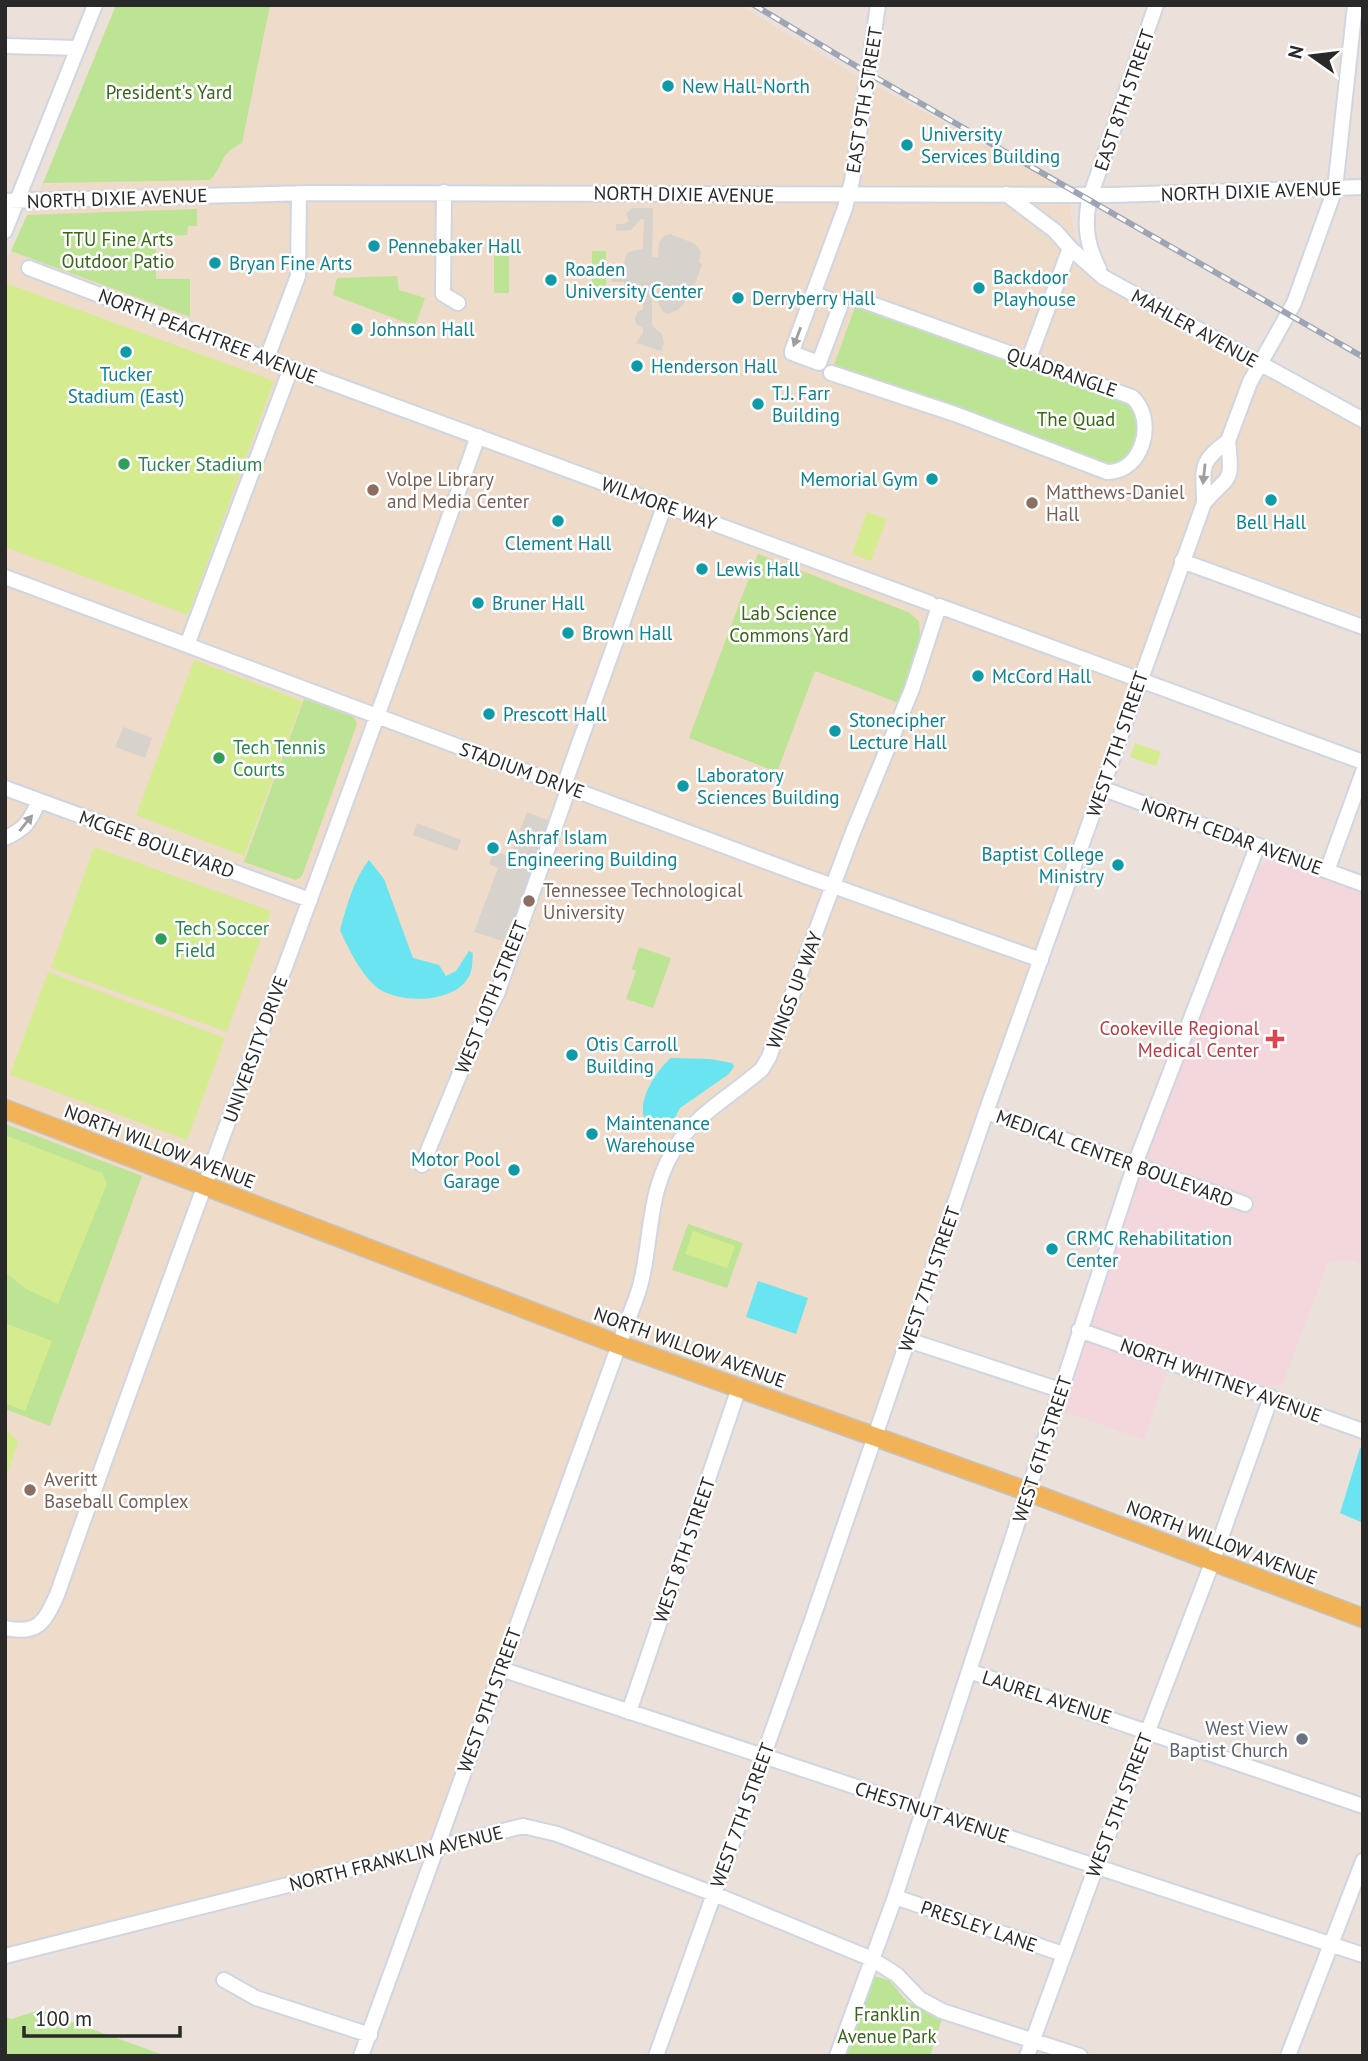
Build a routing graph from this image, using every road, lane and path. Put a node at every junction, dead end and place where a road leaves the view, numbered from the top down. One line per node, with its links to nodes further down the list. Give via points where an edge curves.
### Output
1 (95, 5): 6 (street)
2 (878, 5): 14 (street, EAST 9TH STREET)
3 (1156, 5): 13 (street, EAST 8TH STREET)
4 (1355, 5): 8 (street, WEST 7TH STREET)
5 (5, 46): 6 (street)
6 (78, 48): 15 (street)
7 (1363, 187): 8 (street, NORTH DIXIE AVENUE)
8 (1335, 189): 13 (street, NORTH DIXIE AVENUE); 26 (street, WEST 7TH STREET, via 1294,303)
9 (444, 192): 10 (street, NORTH DIXIE AVENUE); 14 (street, NORTH DIXIE AVENUE); 23 (street, via 443,294)
10 (299, 193): 15 (street, NORTH DIXIE AVENUE); 25 (street, via 298,276)
11 (1006, 194): 12 (street, NORTH DIXIE AVENUE); 14 (street, NORTH DIXIE AVENUE); 18 (street, MAHLER AVENUE)
12 (1057, 194): 13 (street, NORTH DIXIE AVENUE); 17 (street, via 1078,203)
13 (1092, 194): 17 (street)
14 (848, 195): 21 (street, EAST 9TH STREET)
15 (11, 202): 16 (street)
16 (5, 232)
17 (1086, 237): 20 (street)
18 (1070, 248): 20 (street, MAHLER AVENUE); 24 (street)
19 (29, 268): 25 (street, NORTH PEACHTREE AVENUE)
20 (1103, 277): 26 (street, MAHLER AVENUE)
21 (814, 294): 21 (street, EAST 9TH STREET, one-way to 21, via 792,353 819,363 841,304)
22 (858, 299): 28 (street, QUADRANGLE, via 1132,397 1146,418 1146,428 1134,460 1107,472)
23 (458, 303)
24 (1030, 356)
25 (267, 358): 27 (street, NORTH PEACHTREE AVENUE)
26 (1259, 363): 30 (street, MAHLER AVENUE); 32 (street, WEST 7TH STREET)
27 (291, 368): 29 (street, NORTH PEACHTREE AVENUE); 39 (street)
28 (831, 373)
29 (387, 403): 31 (street, WILMORE WAY)
30 (1363, 420)
31 (478, 436): 34 (street, WILMORE WAY); 41 (street, UNIVERSITY DRIVE)
32 (1228, 441): 33 (street, WEST 7TH STREET, via 1227,481); 33 (street, WEST 7TH STREET, one-way to 33, via 1205,463)
33 (1204, 503): 35 (street, WEST 7TH STREET)
34 (665, 504): 37 (street, WILMORE WAY); 44 (street, WEST 10TH STREET)
35 (1182, 561): 38 (street); 40 (street, WEST 7TH STREET)
36 (5, 577): 39 (street, STADIUM DRIVE)
37 (934, 605): 40 (street); 52 (street, WINGS UP WAY, via 912,689)
38 (1363, 627)
39 (187, 645): 41 (street, STADIUM DRIVE)
40 (1139, 679): 42 (street); 46 (street, WEST 7TH STREET)
41 (376, 716): 44 (street, STADIUM DRIVE); 53 (street, UNIVERSITY DRIVE)
42 (1363, 762)
43 (1363, 772): 50 (street)
44 (568, 783): 52 (street, STADIUM DRIVE); 58 (street, WEST 10TH STREET, via 496,994)
45 (5, 788): 47 (street, MCGEE BOULEVARD)
46 (1101, 788): 49 (street, NORTH CEDAR AVENUE); 54 (street, WEST 7TH STREET)
47 (39, 801): 48 (street, one-way to 47, via 21,831); 53 (street, MCGEE BOULEVARD)
48 (5, 838)
49 (1257, 847): 50 (street, NORTH CEDAR AVENUE); 57 (street, WEST 6TH STREET)
50 (1326, 871): 51 (street, NORTH CEDAR AVENUE)
51 (1363, 884)
52 (833, 886): 54 (street, STADIUM DRIVE); 63 (street, WINGS UP WAY, via 762,1069 699,1120 665,1165 649,1220 642,1279)
53 (310, 900): 59 (street, UNIVERSITY DRIVE)
54 (1041, 960): 56 (street, WEST 7TH STREET)
55 (5, 1109): 59 (main road, NORTH WILLOW AVENUE)
56 (986, 1112): 57 (street, MEDICAL CENTER BOULEVARD); 62 (street, WEST 7TH STREET)
57 (1135, 1164): 60 (street, MEDICAL CENTER BOULEVARD); 61 (street, WEST 6TH STREET)
58 (422, 1165)
59 (205, 1185): 63 (main road, NORTH WILLOW AVENUE); 72 (street, UNIVERSITY DRIVE, via 57,1595 47,1617 36,1627 22,1631)
60 (1245, 1204)
61 (1079, 1330): 65 (street, WEST 6TH STREET); 66 (street, NORTH WHITNEY AVENUE)
62 (908, 1340): 65 (street); 68 (street, WEST 7TH STREET)
63 (619, 1345): 64 (main road, NORTH WILLOW AVENUE); 73 (street, WEST 9TH STREET)
64 (739, 1388): 68 (main road, NORTH WILLOW AVENUE); 75 (street, WEST 8TH STREET)
65 (1060, 1390): 69 (street, WEST 6TH STREET)
66 (1270, 1397): 67 (street, NORTH WHITNEY AVENUE); 70 (street, WEST 5TH STREET)
67 (1363, 1431)
68 (874, 1435): 69 (main road, NORTH WILLOW AVENUE); 77 (street, WEST 7TH STREET)
69 (1029, 1492): 70 (main road, NORTH WILLOW AVENUE); 74 (street, WEST 6TH STREET)
70 (1212, 1561): 71 (main road, NORTH WILLOW AVENUE); 76 (street, WEST 5TH STREET)
71 (1363, 1618)
72 (5, 1628)
73 (501, 1669): 75 (street, CHESTNUT AVENUE); 80 (street, WEST 9TH STREET)
74 (969, 1671): 76 (street, LAUREL AVENUE); 79 (street, WEST 6TH STREET)
75 (629, 1712): 77 (street, CHESTNUT AVENUE)
76 (1148, 1731): 78 (street, LAUREL AVENUE); 82 (street, WEST 5TH STREET)
77 (763, 1755): 79 (street, CHESTNUT AVENUE); 83 (street, WEST 7TH STREET)
78 (1363, 1806)
79 (923, 1809): 82 (street, CHESTNUT AVENUE); 84 (street, WEST 6TH STREET)
80 (436, 1848): 83 (street, NORTH FRANKLIN AVENUE, via 523,1826 557,1834); 88 (street, NORTH FRANKLIN AVENUE); 91 (street, WEST 9TH STREET)
81 (1363, 1861): 85 (street)
82 (1096, 1867): 85 (street, CHESTNUT AVENUE); 86 (street, WEST 5TH STREET)
83 (714, 1894): 89 (street, NORTH FRANKLIN AVENUE); 94 (street, WEST 7TH STREET)
84 (895, 1897): 86 (street, PRESLEY LANE); 89 (street, WEST 6TH STREET)
85 (1330, 1944): 87 (street, CHESTNUT AVENUE); 98 (street)
86 (1063, 1954): 92 (street, WEST 5TH STREET)
87 (1363, 1955)
88 (5, 1956)
89 (872, 1959): 92 (street, NORTH FRANKLIN AVENUE, via 942,2011); 95 (street, WEST 6TH STREET)
90 (224, 1980): 91 (street, via 256,1997)
91 (370, 2035): 93 (street, WEST 9TH STREET)
92 (1033, 2039): 96 (street, WEST 5TH STREET); 97 (street, NORTH FRANKLIN AVENUE)
93 (361, 2056)
94 (656, 2056)
95 (837, 2056)
96 (1027, 2056)
97 (1080, 2056)
98 (1288, 2056)

